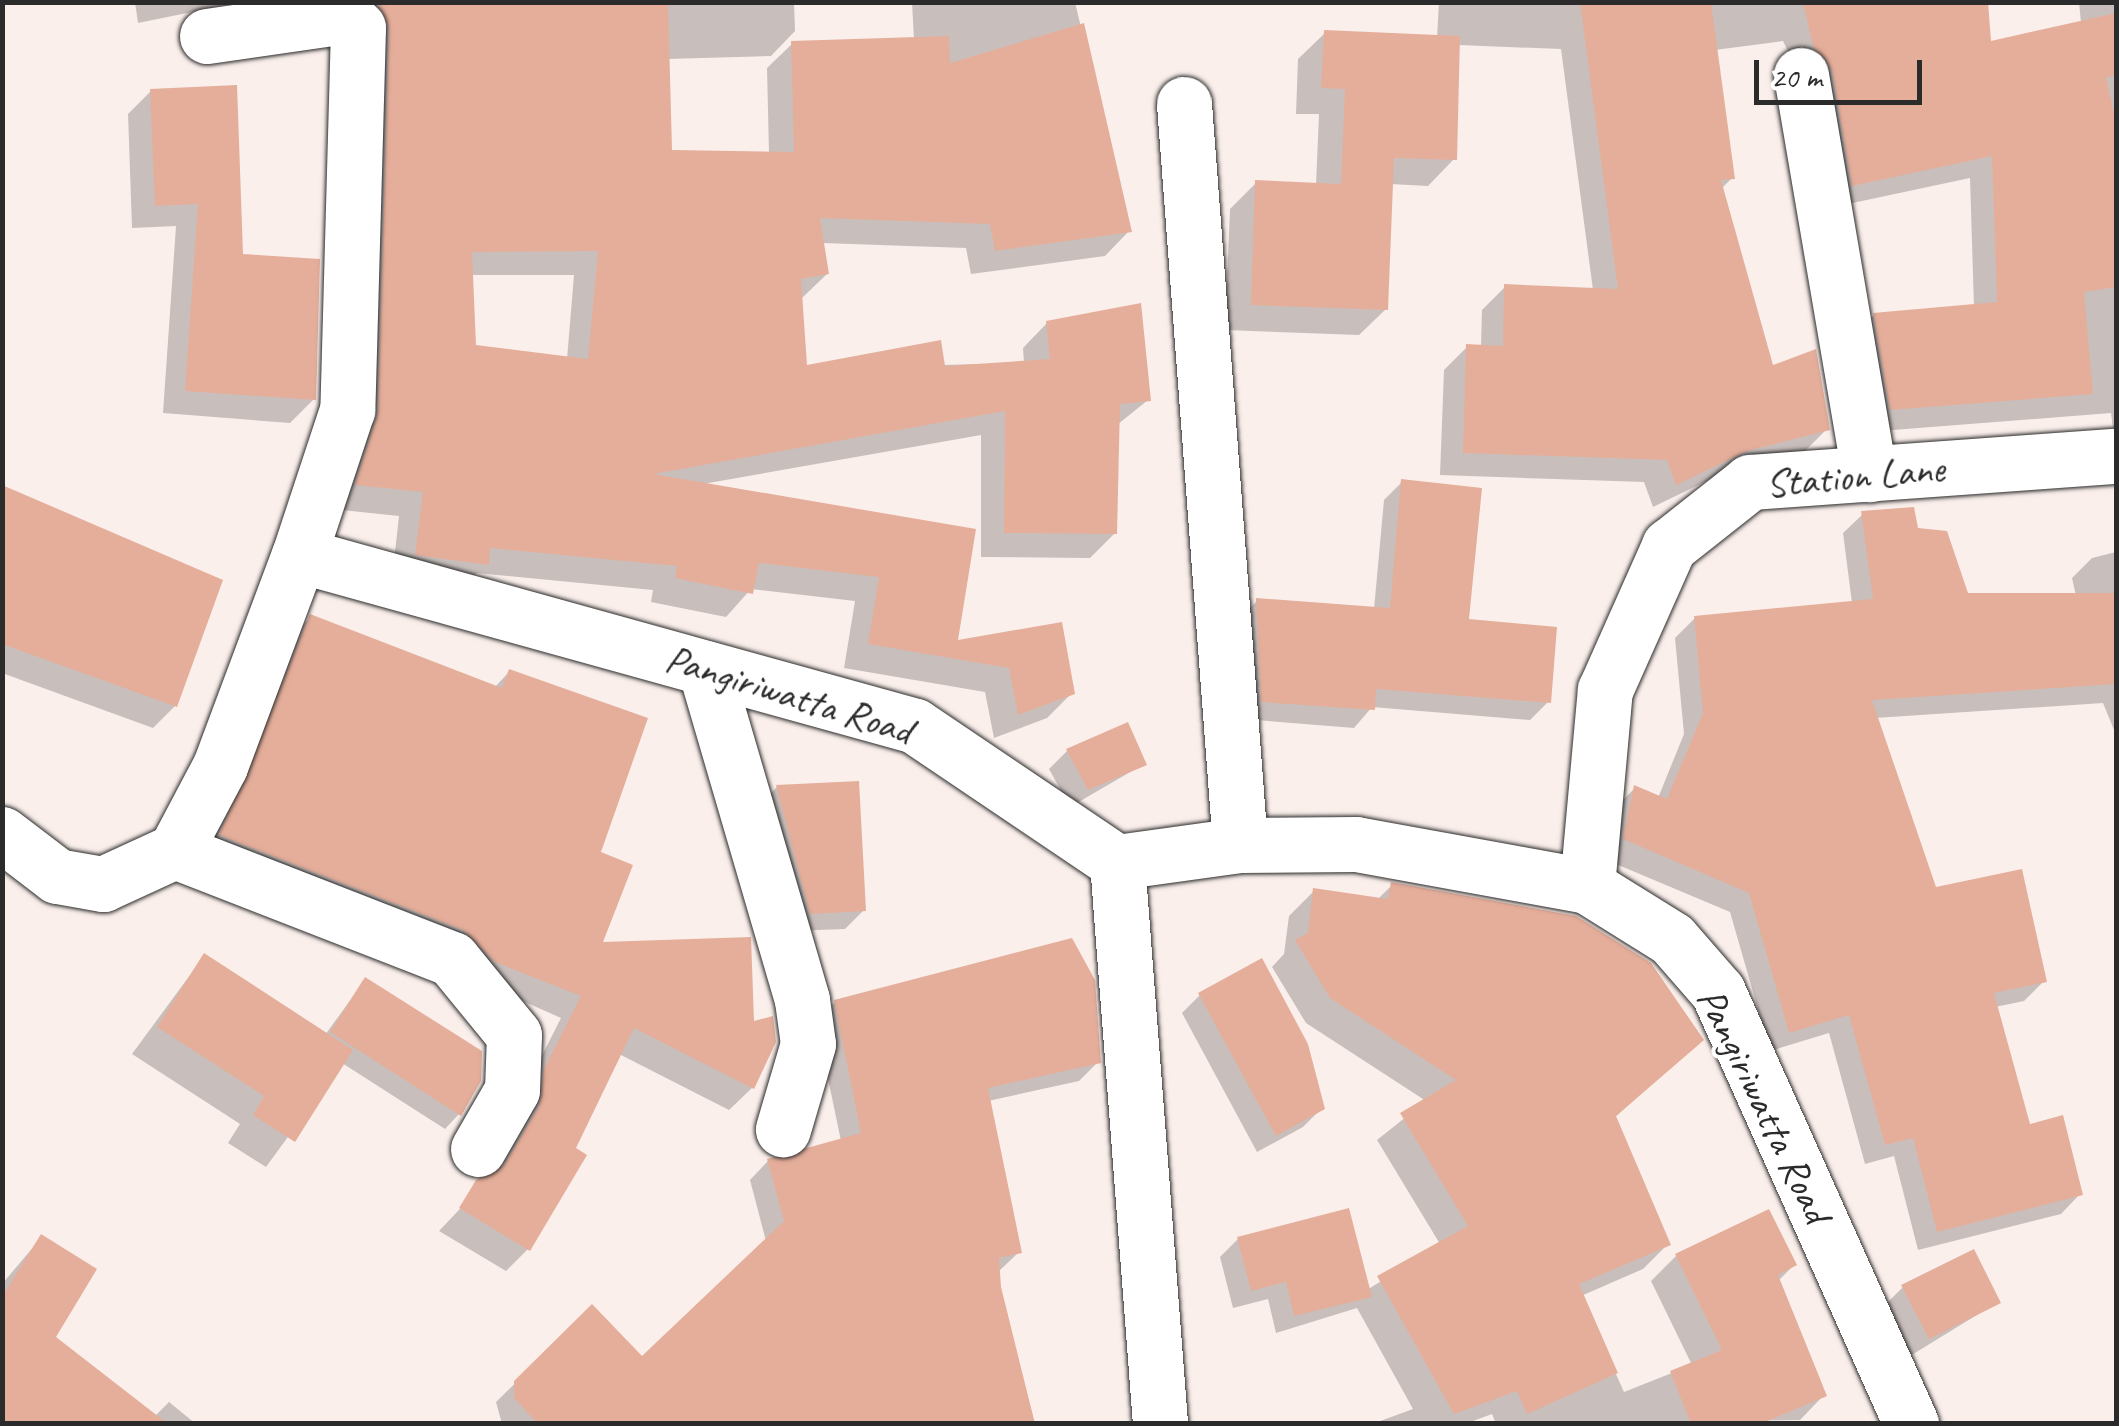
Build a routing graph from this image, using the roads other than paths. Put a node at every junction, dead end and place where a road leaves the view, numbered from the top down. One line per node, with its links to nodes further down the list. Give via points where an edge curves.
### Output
1 (207, 36): 6 (street, via 346,16 358,28 347,410)
2 (1801, 75): 5 (street)
3 (1184, 104): 9 (street)
4 (2116, 456): 5 (street, Station Lane)
5 (1870, 474): 12 (street, Station Lane, via 1750,482 1670,546 1605,690)
6 (300, 555): 7 (street, Pangiriwatta Road); 10 (street, via 220,766)
7 (705, 668): 11 (street, Pangiriwatta Road, via 915,726); 13 (street, via 802,1000 808,1044)
8 (2, 834): 10 (street, via 57,876 104,884)
9 (1240, 844): 11 (street, Pangiriwatta Road); 12 (street, Pangiriwatta Road, via 1356,844)
10 (175, 852): 14 (street, via 452,958 514,1034 512,1090)
11 (1118, 862): 15 (street)
12 (1587, 886): 16 (street, Pangiriwatta Road, via 1672,940 1718,992)
13 (783, 1128)
14 (478, 1149)
15 (1160, 1424)
16 (1911, 1424)

